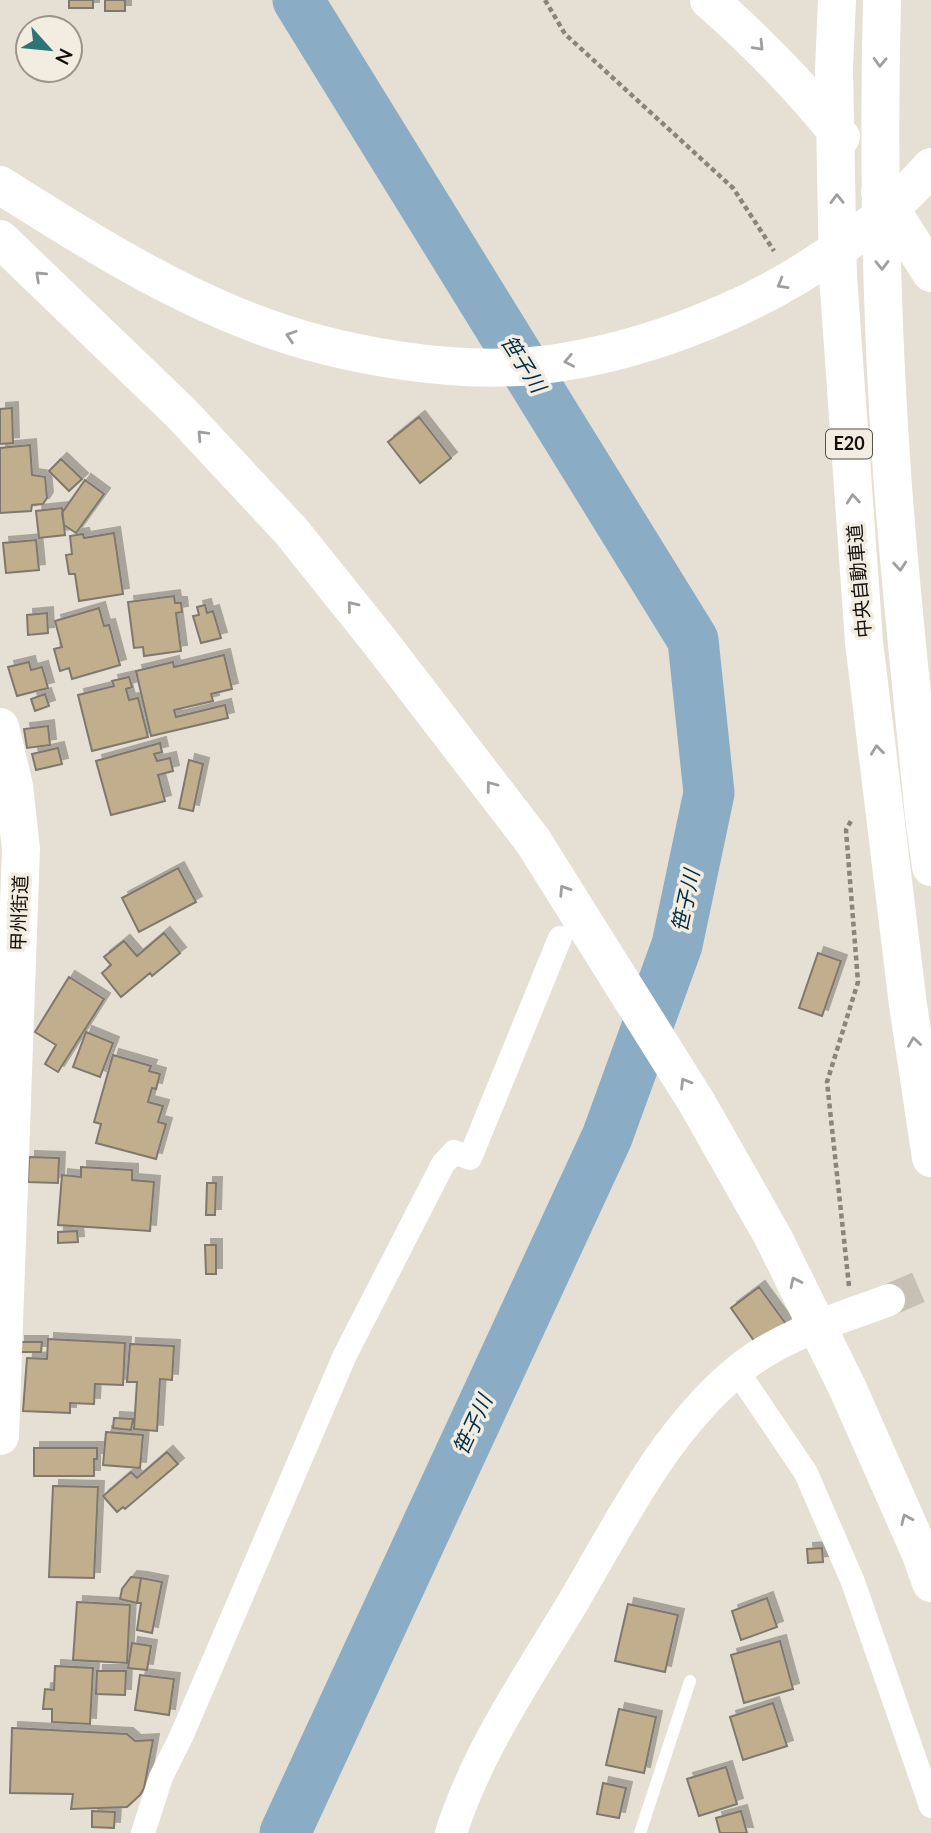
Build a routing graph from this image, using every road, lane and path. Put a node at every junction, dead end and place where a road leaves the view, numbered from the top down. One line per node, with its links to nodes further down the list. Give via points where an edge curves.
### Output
1 (545, 0): 8 (path, via 565,34 733,188)
2 (709, 0): 9 (highway, one-way to 9, via 808,96 862,164)
3 (837, 0): 11 (highway, 中央自動車道 / E20, one-way to 3, via 864,642 838,276)
4 (882, 0): 12 (highway, E20, one-way to 12, via 878,124 892,472)
5 (931, 167): 6 (highway, one-way to 6, via 864,228 812,267 755,300 627,349 561,363 478,366 357,354 236,316 90,242)
6 (0, 185)
7 (0, 239): 19 (highway, one-way to 7, via 847,1387 773,1237 697,1103 533,841 291,531 181,413)
8 (777, 256)
9 (931, 272)
10 (0, 727): 18 (highway, 甲州街道, via 14,786 20,849)
11 (869, 818): 14 (highway, 中央自動車道 / E20, one-way to 11, via 908,1005); 16 (path, via 846,830 858,982 827,1082)
12 (931, 867)
13 (561, 938): 22 (street, via 470,1158 454,1152 443,1164 345,1355 161,1777)
14 (931, 1158)
15 (888, 1300): 16 (street)
16 (852, 1314): 17 (street, via 784,1339)
17 (737, 1371): 21 (street, via 806,1473 853,1582); 23 (street, via 690,1417 642,1484 496,1730)
18 (0, 1436)
19 (931, 1583)
20 (690, 1681): 24 (lane)
21 (931, 1805)
22 (143, 1833)
23 (451, 1833)
24 (640, 1833)

